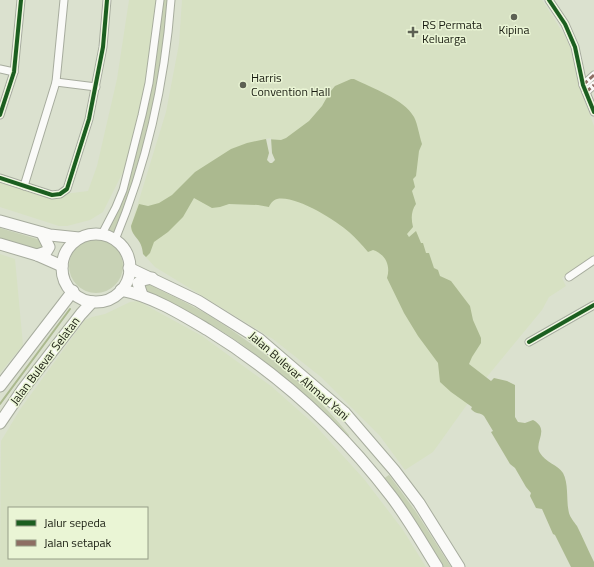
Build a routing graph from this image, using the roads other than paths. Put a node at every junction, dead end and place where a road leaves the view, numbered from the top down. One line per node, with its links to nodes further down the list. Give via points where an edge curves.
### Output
1 (21, 0): 8 (street)
2 (64, 0): 10 (street)
3 (107, 0): 13 (street)
4 (160, 0): 21 (street, via 142,115 123,190)
5 (171, 0): 23 (street, via 168,43 157,104 128,208)
6 (549, 0): 11 (street, via 573,41)
7 (0, 69): 8 (street)
8 (14, 72): 16 (street)
9 (594, 75): 11 (street)
10 (56, 82): 13 (street); 18 (street)
11 (583, 85): 14 (street)
12 (594, 85): 14 (street)
13 (96, 87): 18 (street, via 89,119 67,189 60,194 52,195)
14 (586, 92): 15 (street)
15 (594, 112)
16 (0, 115)
17 (0, 178): 18 (street)
18 (24, 186)
19 (0, 221): 20 (main road)
20 (42, 233): 22 (main road); 25 (main road, via 49,247 46,252)
21 (102, 234): 22 (main road, via 89,234); 23 (main road)
22 (79, 238): 27 (main road, via 67,250)
23 (115, 240): 28 (main road, via 123,247)
24 (0, 244): 25 (main road)
25 (37, 255): 27 (main road)
26 (594, 260): 30 (street)
27 (62, 266): 32 (main road, via 65,280)
28 (130, 268): 29 (main road, Jalan Bulevar Ahmad Yani); 31 (main road)
29 (152, 278): 33 (main road, via 138,283); 42 (main road, Jalan Bulevar Ahmad Yani, via 198,301 259,339 345,413 419,503)
30 (569, 278)
31 (121, 290): 33 (main road, Jalan Bulevar Ahmad Yani); 35 (main road, via 108,299)
32 (72, 291): 34 (main road, Jalan Bulevar Selatan); 35 (main road)
33 (142, 295): 41 (main road, Jalan Bulevar Ahmad Yani, via 190,320 256,362 321,416 352,448 392,497)
34 (64, 302): 37 (main road, via 73,300 79,305); 39 (main road, Jalan Bulevar Selatan)
35 (92, 302): 37 (main road, Jalan Bulevar Selatan)
36 (594, 305): 38 (street)
37 (81, 314): 40 (main road, Jalan Bulevar Selatan)
38 (529, 342)
39 (0, 386)
40 (0, 423)
41 (437, 567)
42 (459, 567)

